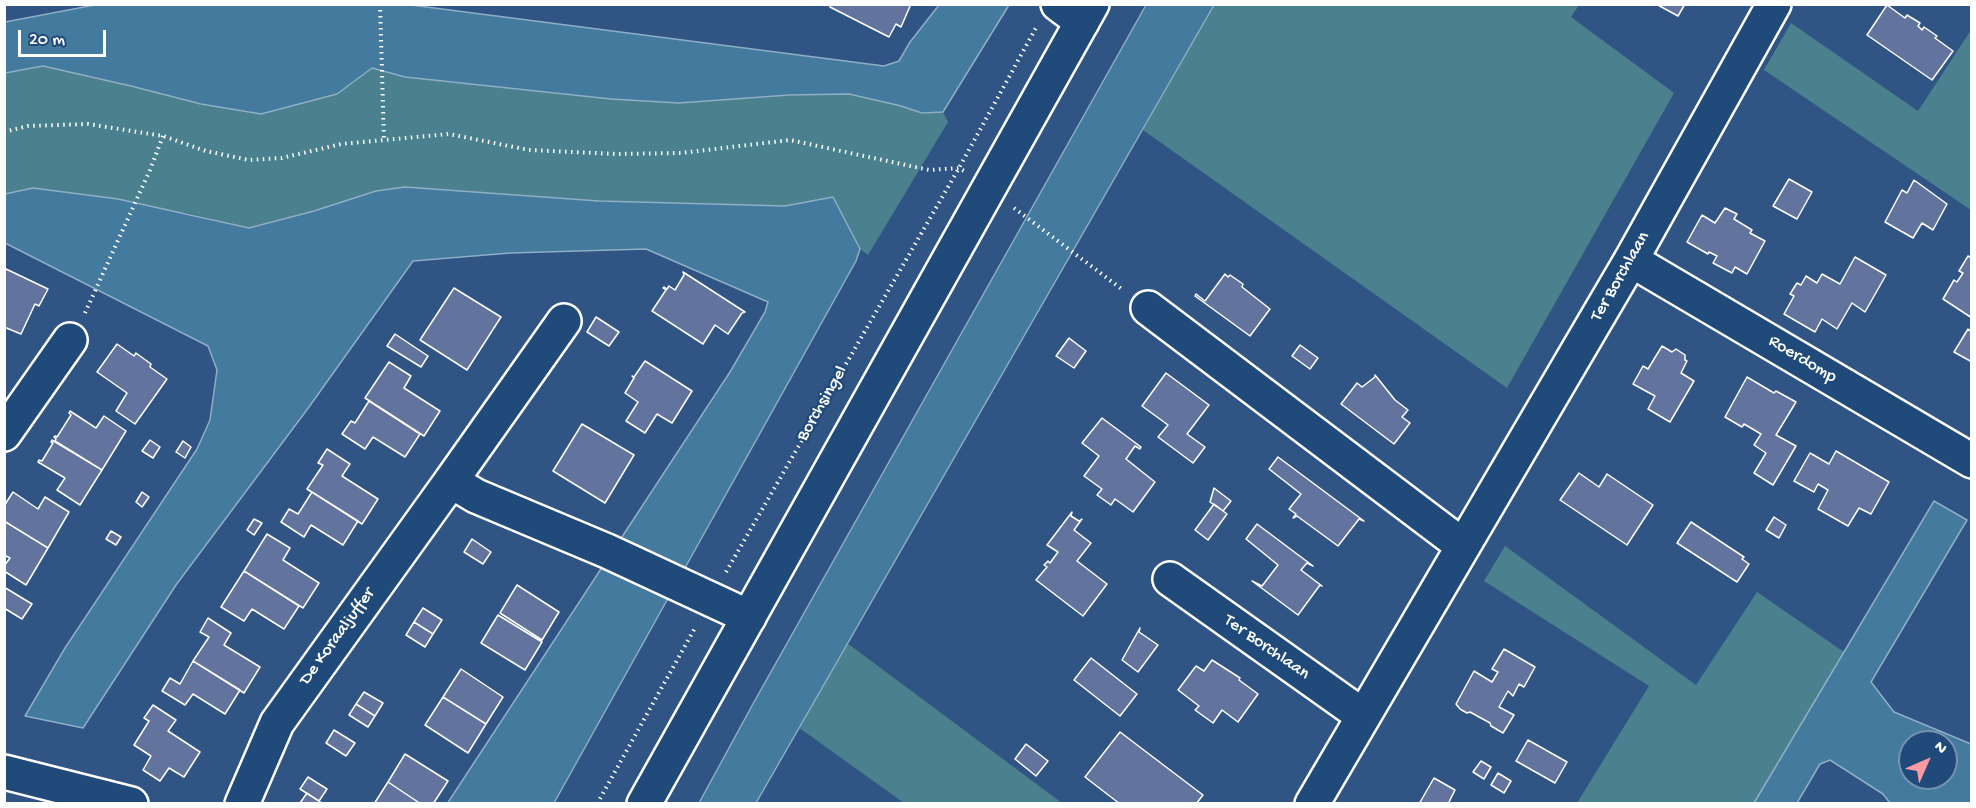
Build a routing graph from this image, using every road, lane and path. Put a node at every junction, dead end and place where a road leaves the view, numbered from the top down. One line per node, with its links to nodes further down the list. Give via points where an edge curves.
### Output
1 (380, 4): 6 (path)
2 (1774, 4): 9 (street, Ter Borchlaan)
3 (1067, 14): 7 (path, Borchsingel); 20 (street)
4 (4, 132): 5 (path, via 28,126 88,124)
5 (163, 136): 6 (path, via 249,160 282,158 341,144); 11 (path)
6 (384, 141): 7 (path, via 449,134 529,150 616,154 681,153 790,140 929,170)
7 (959, 168): 19 (path, Borchsingel)
8 (1020, 213): 10 (path)
9 (1632, 260): 15 (street, Roerdomp); 17 (street, Ter Borchlaan)
10 (1148, 308): 17 (street)
11 (87, 310)
12 (564, 321): 16 (street, De Koraaljuffer)
13 (70, 340): 14 (street)
14 (4, 434)
15 (1971, 461)
16 (451, 481): 19 (street, via 476,496); 24 (street, De Koraaljuffer, via 277,723)
17 (1463, 546): 21 (street, Ter Borchlaan)
18 (1170, 579): 21 (street, Ter Borchlaan)
19 (702, 596): 20 (street); 25 (path, Borchsingel)
20 (749, 617): 26 (street)
21 (1363, 716): 27 (street, Ter Borchlaan)
22 (4, 772): 23 (street)
23 (131, 804)
24 (242, 804)
25 (597, 804)
26 (645, 804)
27 (1312, 804)

